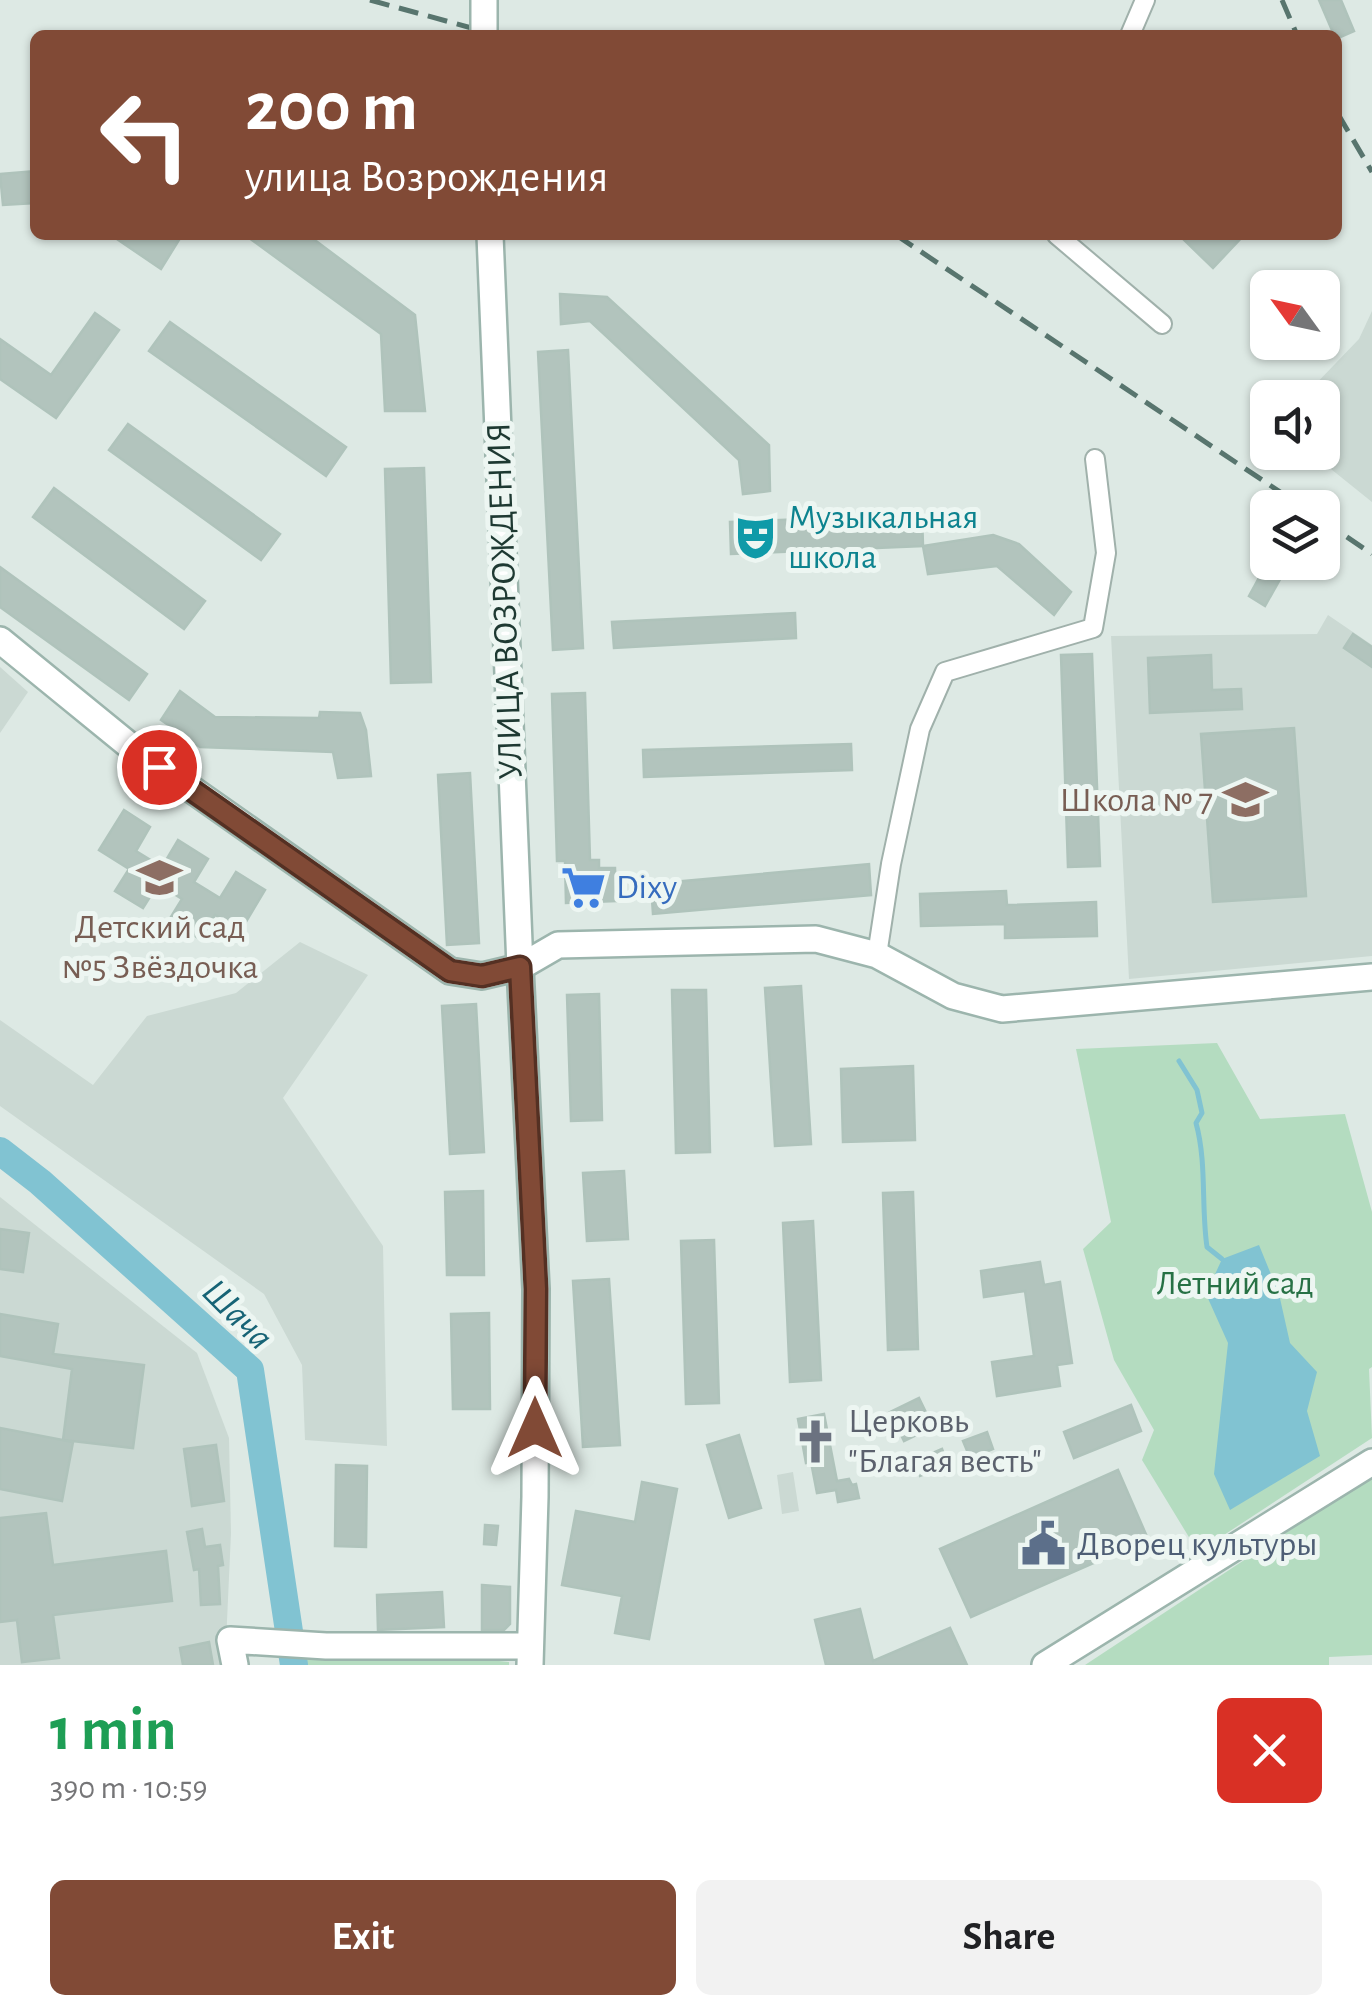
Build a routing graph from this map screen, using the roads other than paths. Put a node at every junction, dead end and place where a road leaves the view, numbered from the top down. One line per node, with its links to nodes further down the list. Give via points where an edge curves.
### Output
1 (484, 0): 3 (main road, bridge)
2 (1145, 0): 4 (street)
3 (484, 30)
4 (1132, 30)
5 (490, 240): 11 (main road, УЛИЦА ВОЗРОЖДЕНИЯ)
6 (1063, 240): 7 (street)
7 (1162, 324)
8 (1095, 459): 10 (street, via 1106,552 1092,628 945,672 920,730)
9 (0, 640): 11 (main road, via 130,746 450,971 482,976)
10 (877, 955): 11 (main road, via 816,940 558,945); 12 (main road, via 953,996 1002,1009)
11 (520, 967): 15 (main road, УЛИЦА ВОЗРОЖДЕНИЯ, via 536,1289)
12 (1372, 977)
13 (1372, 1462): 16 (main road)
14 (239, 1650): 15 (main road, via 302,1644)
15 (529, 1656)
16 (1045, 1665)

